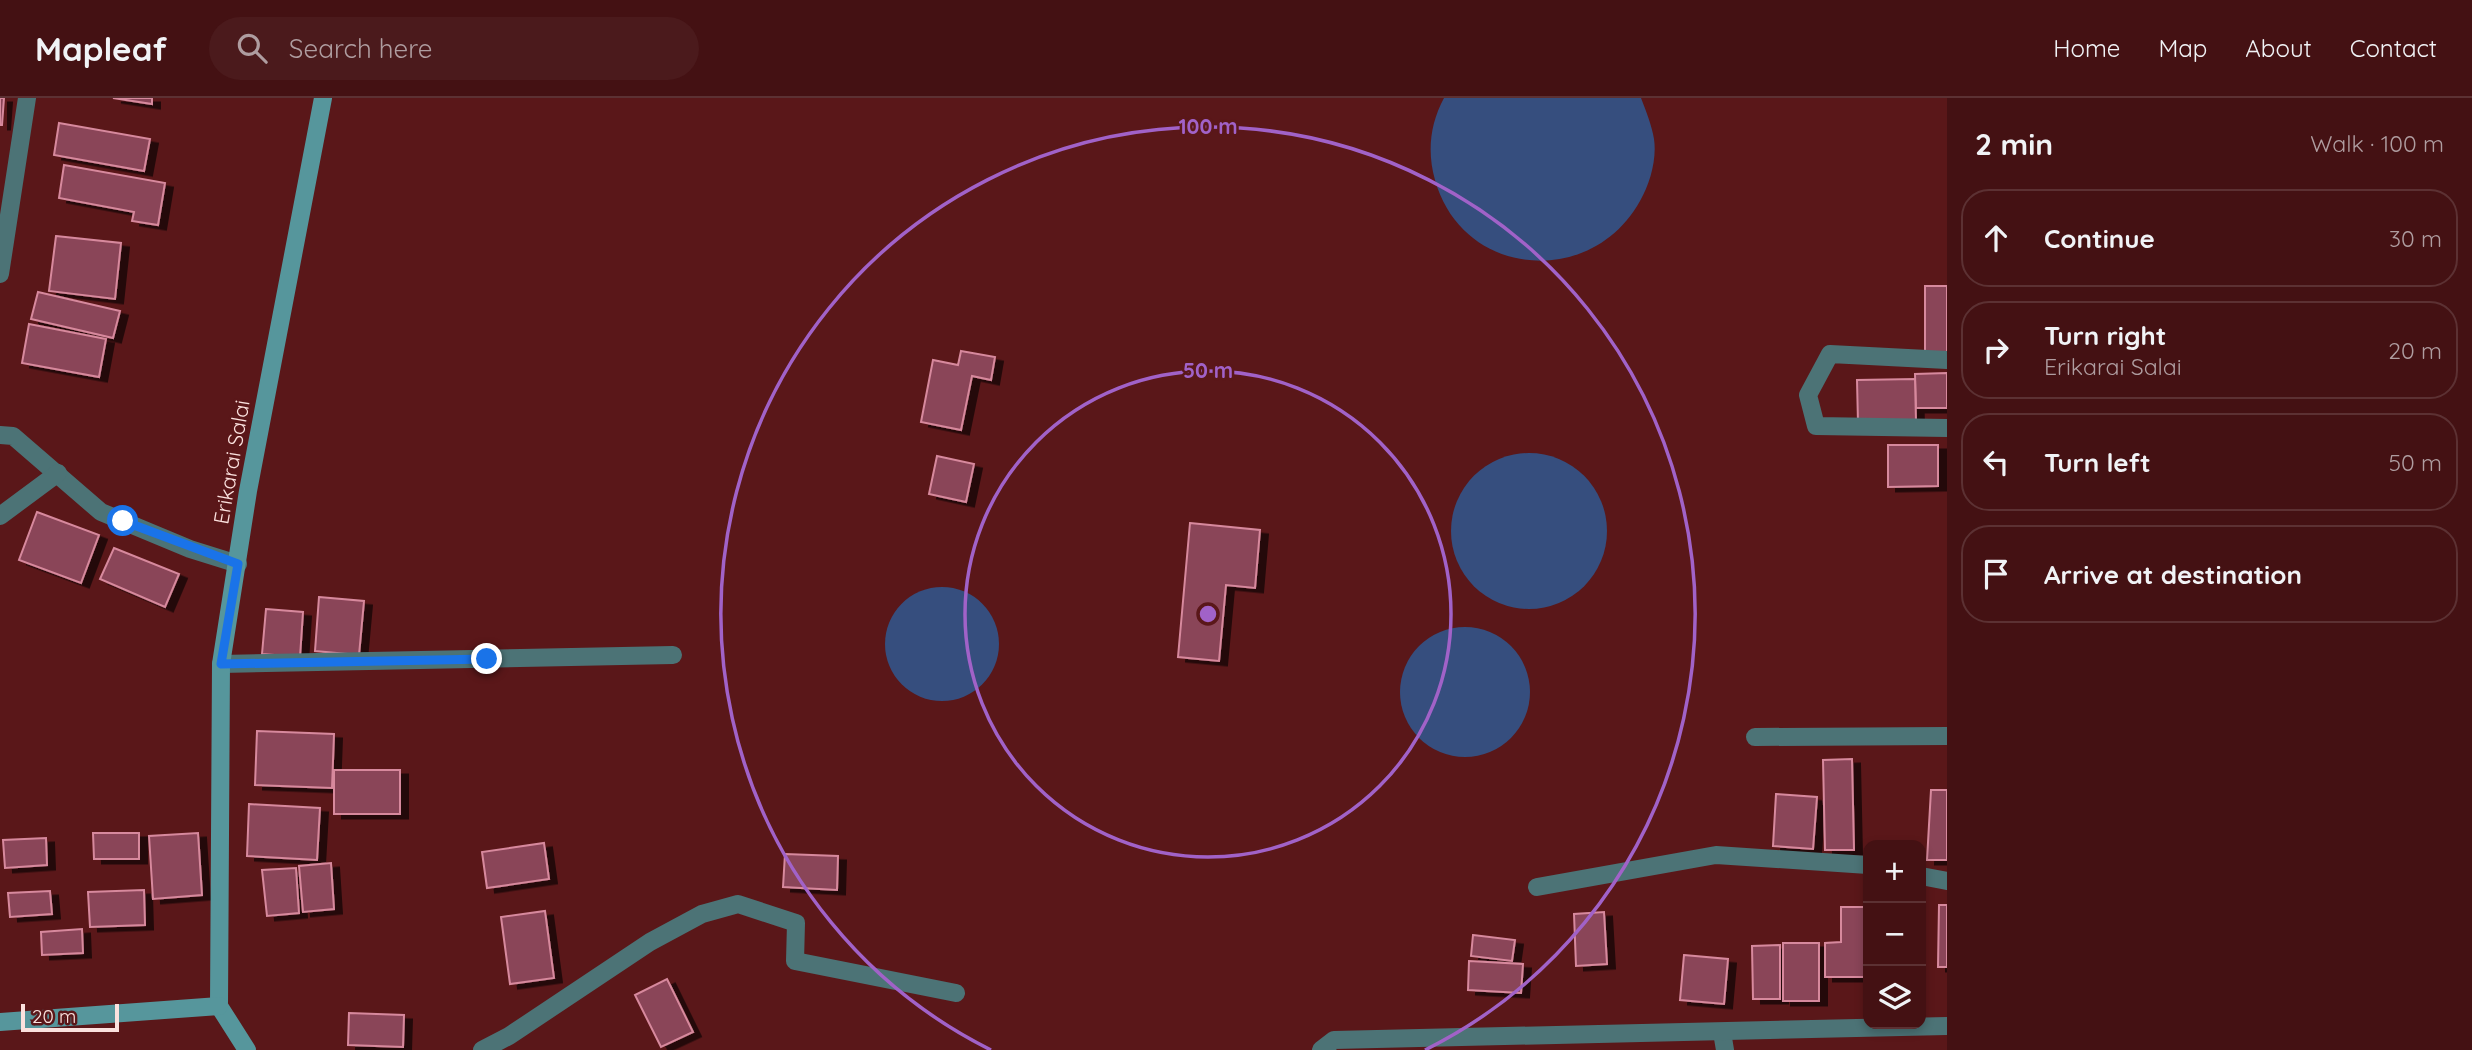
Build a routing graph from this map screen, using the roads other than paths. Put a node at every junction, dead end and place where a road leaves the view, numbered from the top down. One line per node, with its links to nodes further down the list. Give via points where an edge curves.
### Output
1 (27, 98): 3 (street)
2 (323, 98): 9 (street, Erikarai Salai)
3 (0, 274)
4 (1947, 360): 5 (street, via 1830,354 1808,395 1816,426)
5 (1947, 428)
6 (0, 435): 7 (street, via 13,436)
7 (58, 472): 8 (street); 9 (street, via 101,512)
8 (0, 516)
9 (238, 564): 11 (street, Erikarai Salai)
10 (673, 655): 11 (street)
11 (221, 664): 19 (street, Erikarai Salai)
12 (1947, 736): 13 (street)
13 (1755, 737)
14 (1863, 865): 17 (street, via 1716,855)
15 (1926, 877): 16 (street)
16 (1947, 881)
17 (1537, 887)
18 (956, 993): 24 (street, via 795,961 796,923 738,904 682,923)
19 (219, 1006): 20 (street); 23 (street)
20 (0, 1022)
21 (1947, 1026): 22 (street)
22 (1723, 1032): 25 (street, via 1334,1040); 26 (street)
23 (247, 1050)
24 (482, 1050)
25 (1321, 1050)
26 (1725, 1050)

